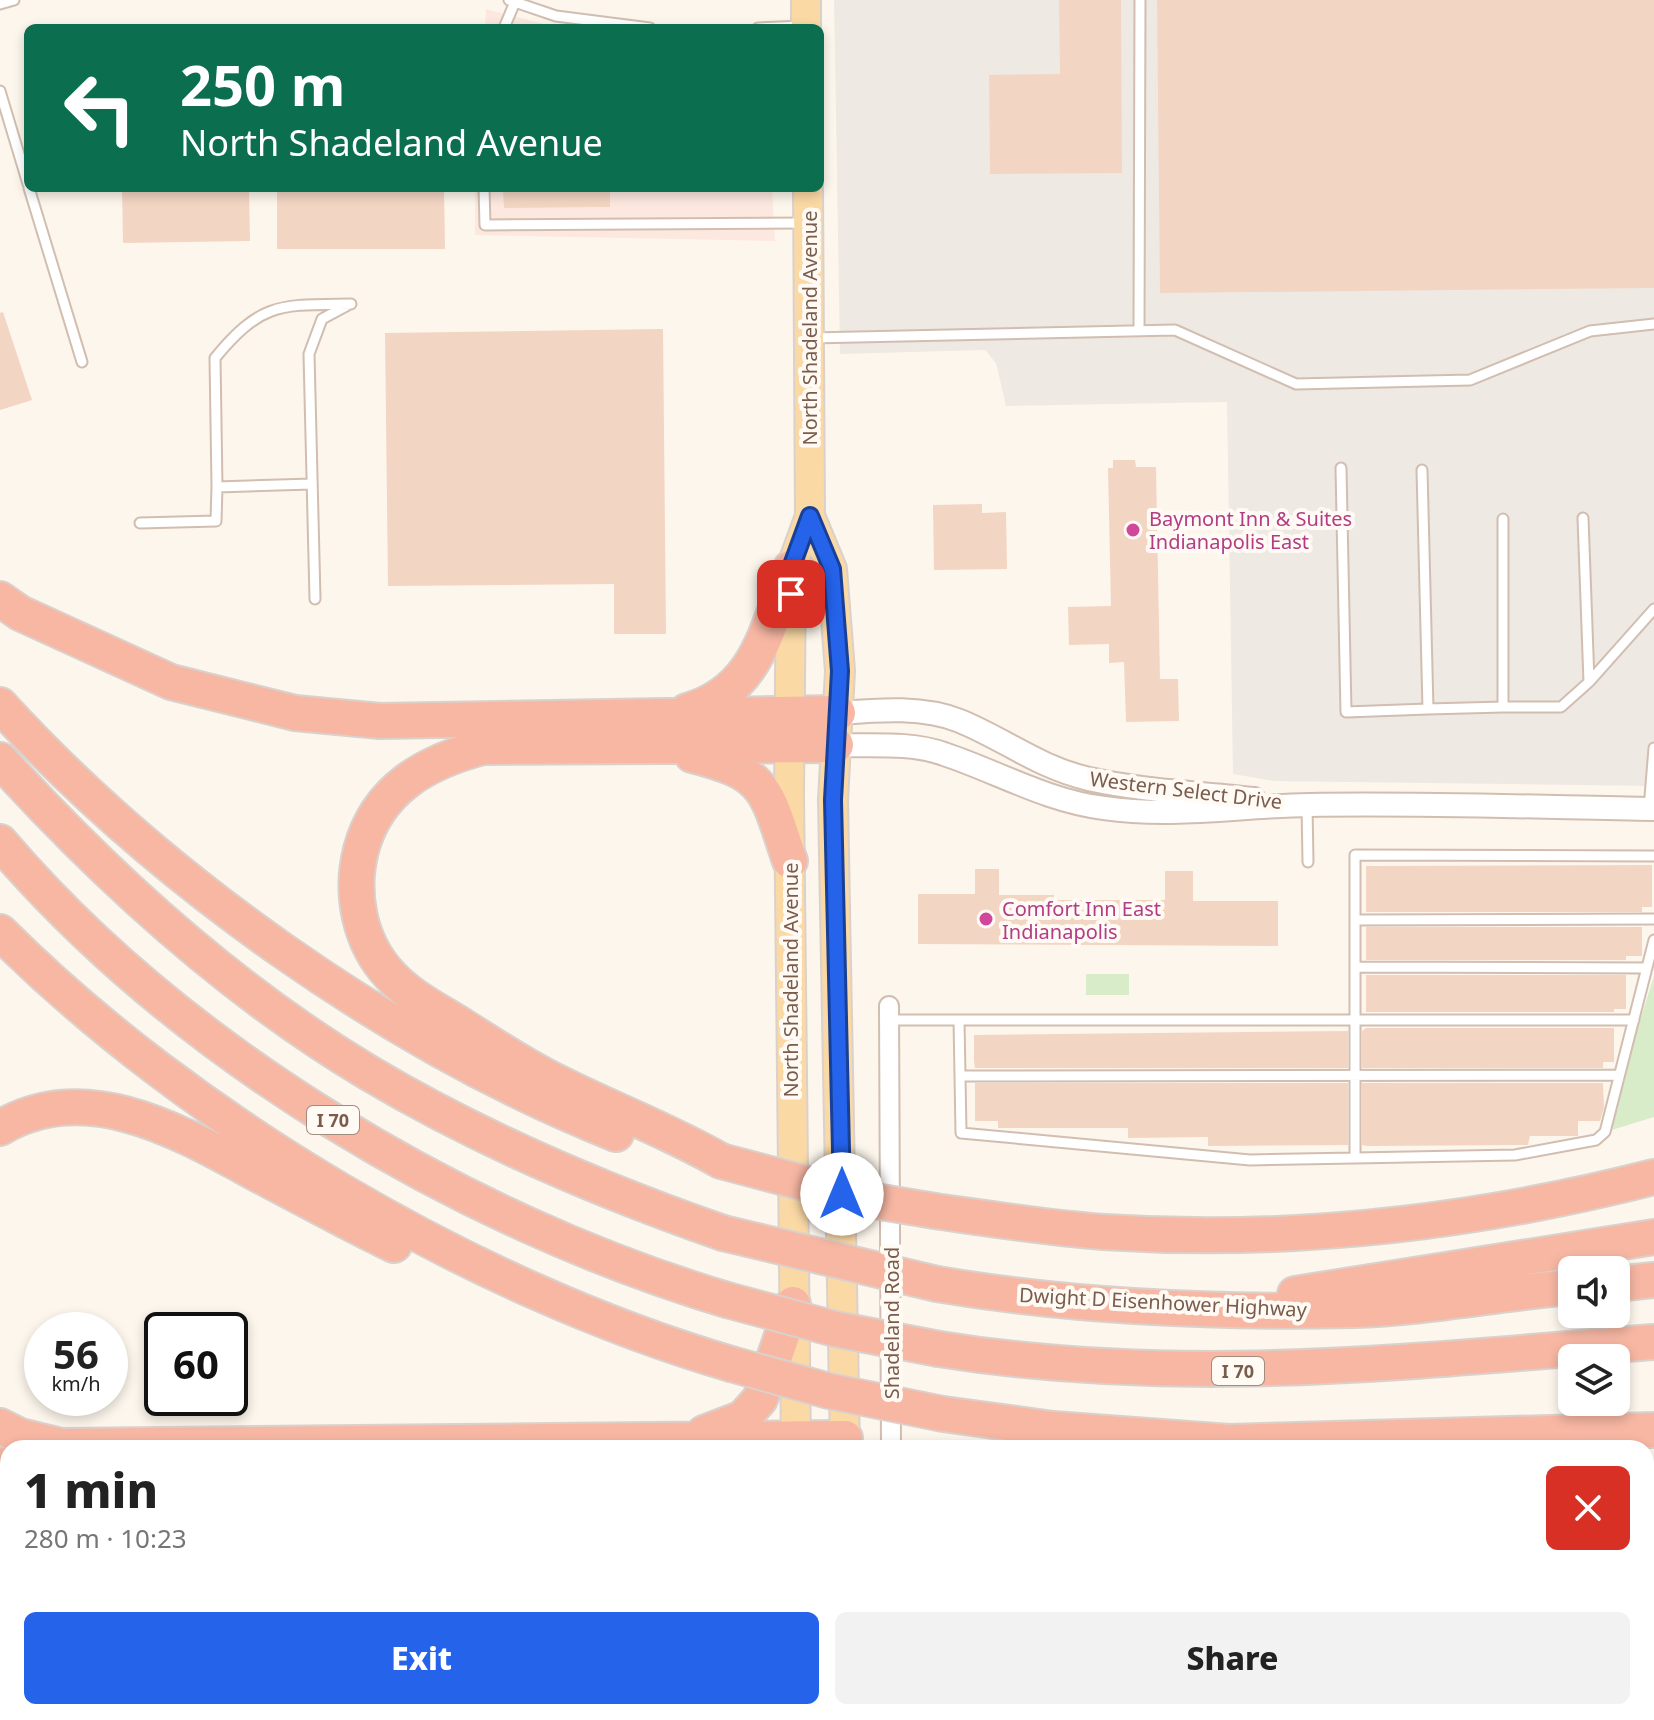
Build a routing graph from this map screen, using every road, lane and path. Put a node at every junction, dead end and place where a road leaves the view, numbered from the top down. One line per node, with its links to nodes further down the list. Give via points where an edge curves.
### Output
1 (14, 0): 4 (lane)
2 (1140, 0): 16 (lane)
3 (512, 1): 6 (lane); 7 (lane, via 556,16)
4 (0, 4)
5 (806, 18): 8 (lane)
6 (505, 24)
7 (619, 24)
8 (777, 24)
9 (0, 91): 10 (lane)
10 (24, 170)
11 (31, 192): 18 (lane)
12 (484, 192): 14 (lane, via 485,225)
13 (808, 192): 14 (main road, North Shadeland Avenue)
14 (808, 223): 17 (main road, North Shadeland Avenue)
15 (1654, 324): 16 (lane, via 1590,331 1470,380 1296,384 1175,330)
16 (1139, 330): 17 (lane)
17 (810, 338): 23 (main road, North Shadeland Avenue)
18 (82, 362)
19 (1341, 468): 34 (lane, via 1346,712)
20 (1422, 470): 34 (lane)
21 (312, 484): 22 (lane); 22 (lane, via 309,354 322,319 351,304 285,305 242,325 215,358); 29 (lane)
22 (217, 487): 26 (lane, via 216,521)
23 (810, 516): 27 (main road, North Shadeland Avenue); 35 (main road, North Shadeland Avenue, via 832,569 840,671)
24 (1583, 518): 31 (lane)
25 (1503, 519): 33 (lane)
26 (140, 523)
27 (791, 568): 36 (main road, North Shadeland Avenue); 37 (highway, via 752,666 735,688)
28 (0, 599): 37 (highway, via 171,682 295,713)
29 (315, 599)
30 (1654, 609): 31 (lane)
31 (1589, 682): 33 (lane, via 1561,707)
32 (0, 705): 61 (highway, via 159,854 390,1021 473,1069 578,1118 683,1159)
33 (1503, 707): 34 (lane)
34 (1428, 709)
35 (837, 729): 36 (highway); 40 (street, Western Select Drive, via 942,753 1015,784 1101,808 1204,813); 40 (street, Western Select Drive, via 928,713 960,721 1030,759 1089,779); 78 (main road, North Shadeland Avenue, via 833,800)
36 (791, 730): 37 (highway); 44 (main road, North Shadeland Avenue)
37 (657, 731): 44 (highway, via 755,780 770,804); 61 (highway, via 483,747 425,766 392,794 372,821 358,862 358,905 374,953 415,997 540,1074)
38 (1654, 748): 41 (lane)
39 (0, 760): 69 (highway, Dwight D Eisenhower Highway, bridge, via 76,841 206,959 368,1073 547,1163 723,1233 937,1284 1051,1299)
40 (1307, 805): 41 (street, Western Select Drive); 45 (lane)
41 (1652, 809)
42 (0, 842): 70 (highway, I 70, bridge, via 175,1008 326,1116 508,1216 646,1274 727,1300 847,1332 939,1349 1089,1367 1196,1372)
43 (1654, 856): 47 (lane, via 1355,855)
44 (790, 861): 68 (main road, North Shadeland Avenue)
45 (1308, 862)
46 (1654, 919): 47 (lane)
47 (1355, 920): 50 (lane)
48 (0, 932): 67 (highway, via 118,1036 292,1162)
49 (1654, 940): 51 (lane)
50 (1355, 967): 51 (lane); 54 (lane)
51 (1647, 968): 55 (lane)
52 (889, 1013): 53 (lane); 79 (street, Shadeland Road)
53 (959, 1020): 54 (lane); 58 (lane)
54 (1355, 1020): 55 (lane); 56 (lane)
55 (1634, 1020): 57 (lane)
56 (1355, 1075): 57 (lane); 58 (lane); 60 (lane)
57 (1619, 1075): 60 (lane, via 1605,1132 1596,1140 1515,1155)
58 (960, 1076): 60 (lane, via 961,1133 1250,1160)
59 (0, 1128): 67 (highway, via 68,1107 131,1115 189,1137 422,1259)
60 (1355, 1158)
61 (721, 1161): 62 (highway, bridge, via 869,1200 1105,1232 1307,1233 1440,1221)
62 (1654, 1177)
63 (1654, 1237): 69 (highway)
64 (1654, 1280): 65 (highway)
65 (1630, 1283)
66 (1558, 1289): 69 (highway, Dwight D Eisenhower Highway, via 1356,1310)
67 (535, 1291): 80 (highway, bridge, via 632,1331 829,1391 1053,1429)
68 (793, 1304): 73 (highway, via 760,1399 743,1418); 77 (main road, North Shadeland Avenue)
69 (1227, 1307)
70 (1654, 1342)
71 (1646, 1422): 81 (highway, bridge, via 1565,1432)
72 (0, 1426): 74 (highway)
73 (692, 1438): 75 (highway); 76 (highway)
74 (36, 1440)
75 (534, 1440)
76 (734, 1440)
77 (796, 1440)
78 (845, 1440)
79 (891, 1440)
80 (1202, 1440)
81 (1302, 1440)

